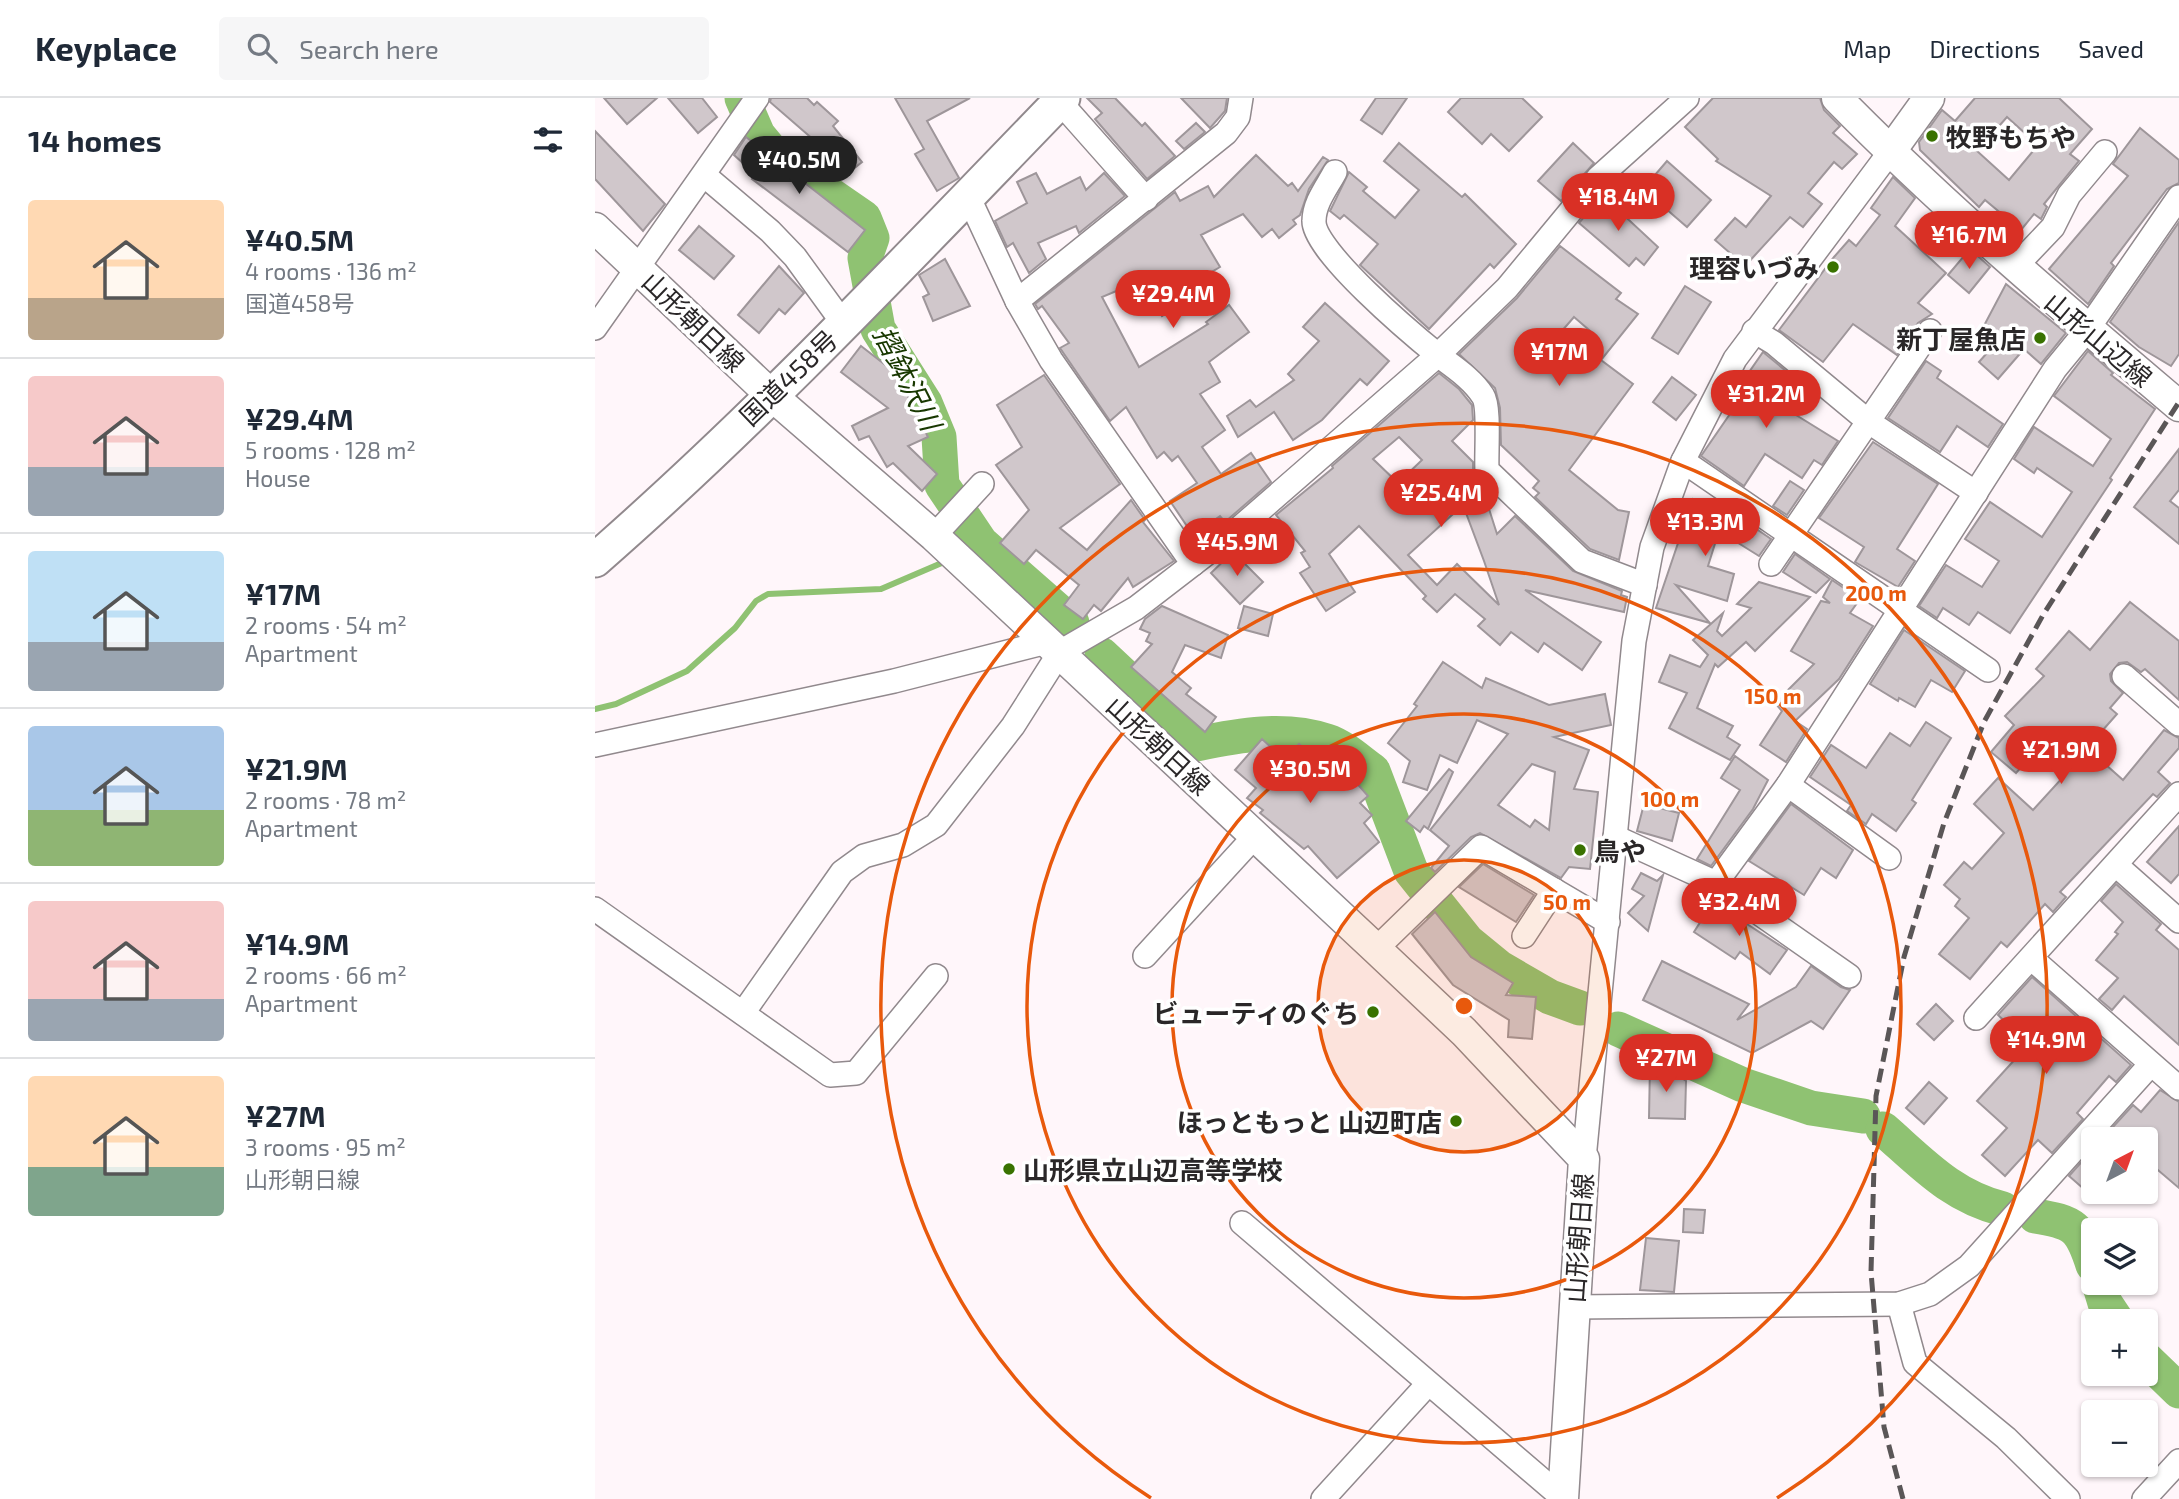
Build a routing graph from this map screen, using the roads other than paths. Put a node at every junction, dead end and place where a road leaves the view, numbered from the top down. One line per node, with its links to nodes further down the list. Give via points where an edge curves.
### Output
1 (1241, 98): 13 (street, via 1238,117 1226,133)
2 (1687, 98): 23 (street, via 1598,178 1507,288)
3 (1837, 98): 7 (main road, 山形山辺線)
4 (1929, 98): 7 (main road)
5 (756, 99): 10 (street)
6 (1062, 100): 11 (highway, 国道458号); 13 (street)
7 (1889, 152): 15 (main road, 山形山辺線); 20 (street)
8 (2105, 152): 15 (street, via 2069,195 2053,228)
9 (1335, 172): 23 (street, via 1318,202 1317,239 1347,273)
10 (704, 174): 16 (street); 18 (street, via 770,230)
11 (968, 196): 17 (street); 18 (highway, 国道458号)
12 (2179, 197): 22 (street)
13 (1146, 198): 17 (street)
14 (595, 228): 16 (main road, 山形朝日線)
15 (2015, 267): 22 (main road, 山形山辺線)
16 (638, 268): 19 (street); 24 (main road, 山形朝日線)
17 (1017, 301): 33 (street, via 1051,360)
18 (851, 316): 24 (highway, 国道458号)
19 (595, 328)
20 (1753, 331): 26 (street); 27 (street)
21 (1930, 331): 26 (street)
22 (2087, 331): 25 (main road, 山形山辺線); 29 (street, via 2055,369)
23 (1438, 355): 33 (street); 35 (street, via 1465,375 1484,398 1487,470 1582,561)
24 (771, 394): 30 (main road, 山形朝日線); 32 (highway, 国道458号)
25 (2179, 407)
26 (1870, 422): 29 (street); 31 (street)
27 (1683, 461): 31 (street); 35 (street, via 1652,547)
28 (982, 484): 30 (street)
29 (1976, 492): 36 (street)
30 (934, 536): 37 (main road, 山形朝日線)
31 (1789, 536): 34 (street); 36 (street)
32 (595, 560)
33 (1193, 564): 37 (street, via 1136,608)
34 (1771, 564)
35 (1645, 585): 45 (street, via 1634,641)
36 (1901, 611): 38 (street); 42 (street)
37 (1053, 647): 41 (street); 44 (main road, 山形朝日線); 59 (street, via 1013,726 936,825 903,845 865,856 848,867)
38 (1987, 670)
39 (2124, 676): 40 (street)
40 (2179, 724)
41 (595, 745)
42 (1789, 785): 46 (street); 48 (street)
43 (2179, 794): 47 (street)
44 (1255, 835): 54 (main road, 山形朝日線); 55 (street)
45 (1615, 837): 48 (street); 52 (street)
46 (1889, 858)
47 (2116, 865): 51 (street); 56 (street)
48 (1716, 883): 58 (street)
49 (1554, 890): 52 (street); 53 (street); 54 (street, via 1481,847)
50 (595, 909): 59 (street)
51 (2179, 921)
52 (1608, 922): 63 (street)
53 (1524, 936)
54 (1376, 949): 63 (main road, 山形朝日線, via 1464,1032)
55 (1145, 956)
56 (2031, 958): 60 (street); 61 (street)
57 (936, 976): 59 (street, via 856,1073 830,1075)
58 (1849, 976)
59 (743, 1013)
60 (1976, 1018)
61 (2151, 1064): 62 (street); 65 (street, via 1969,1266 1930,1294)
62 (2179, 1088)
63 (1584, 1158): 66 (main road, 山形朝日線)
64 (1242, 1223): 67 (street)
65 (1899, 1304): 66 (street); 71 (street, via 1915,1363 2006,1438)
66 (1573, 1307): 70 (main road, 山形朝日線)
67 (1427, 1385): 69 (street); 70 (street)
68 (2179, 1461): 72 (street)
69 (1323, 1499)
70 (1563, 1499)
71 (2068, 1499)
72 (2144, 1499)

